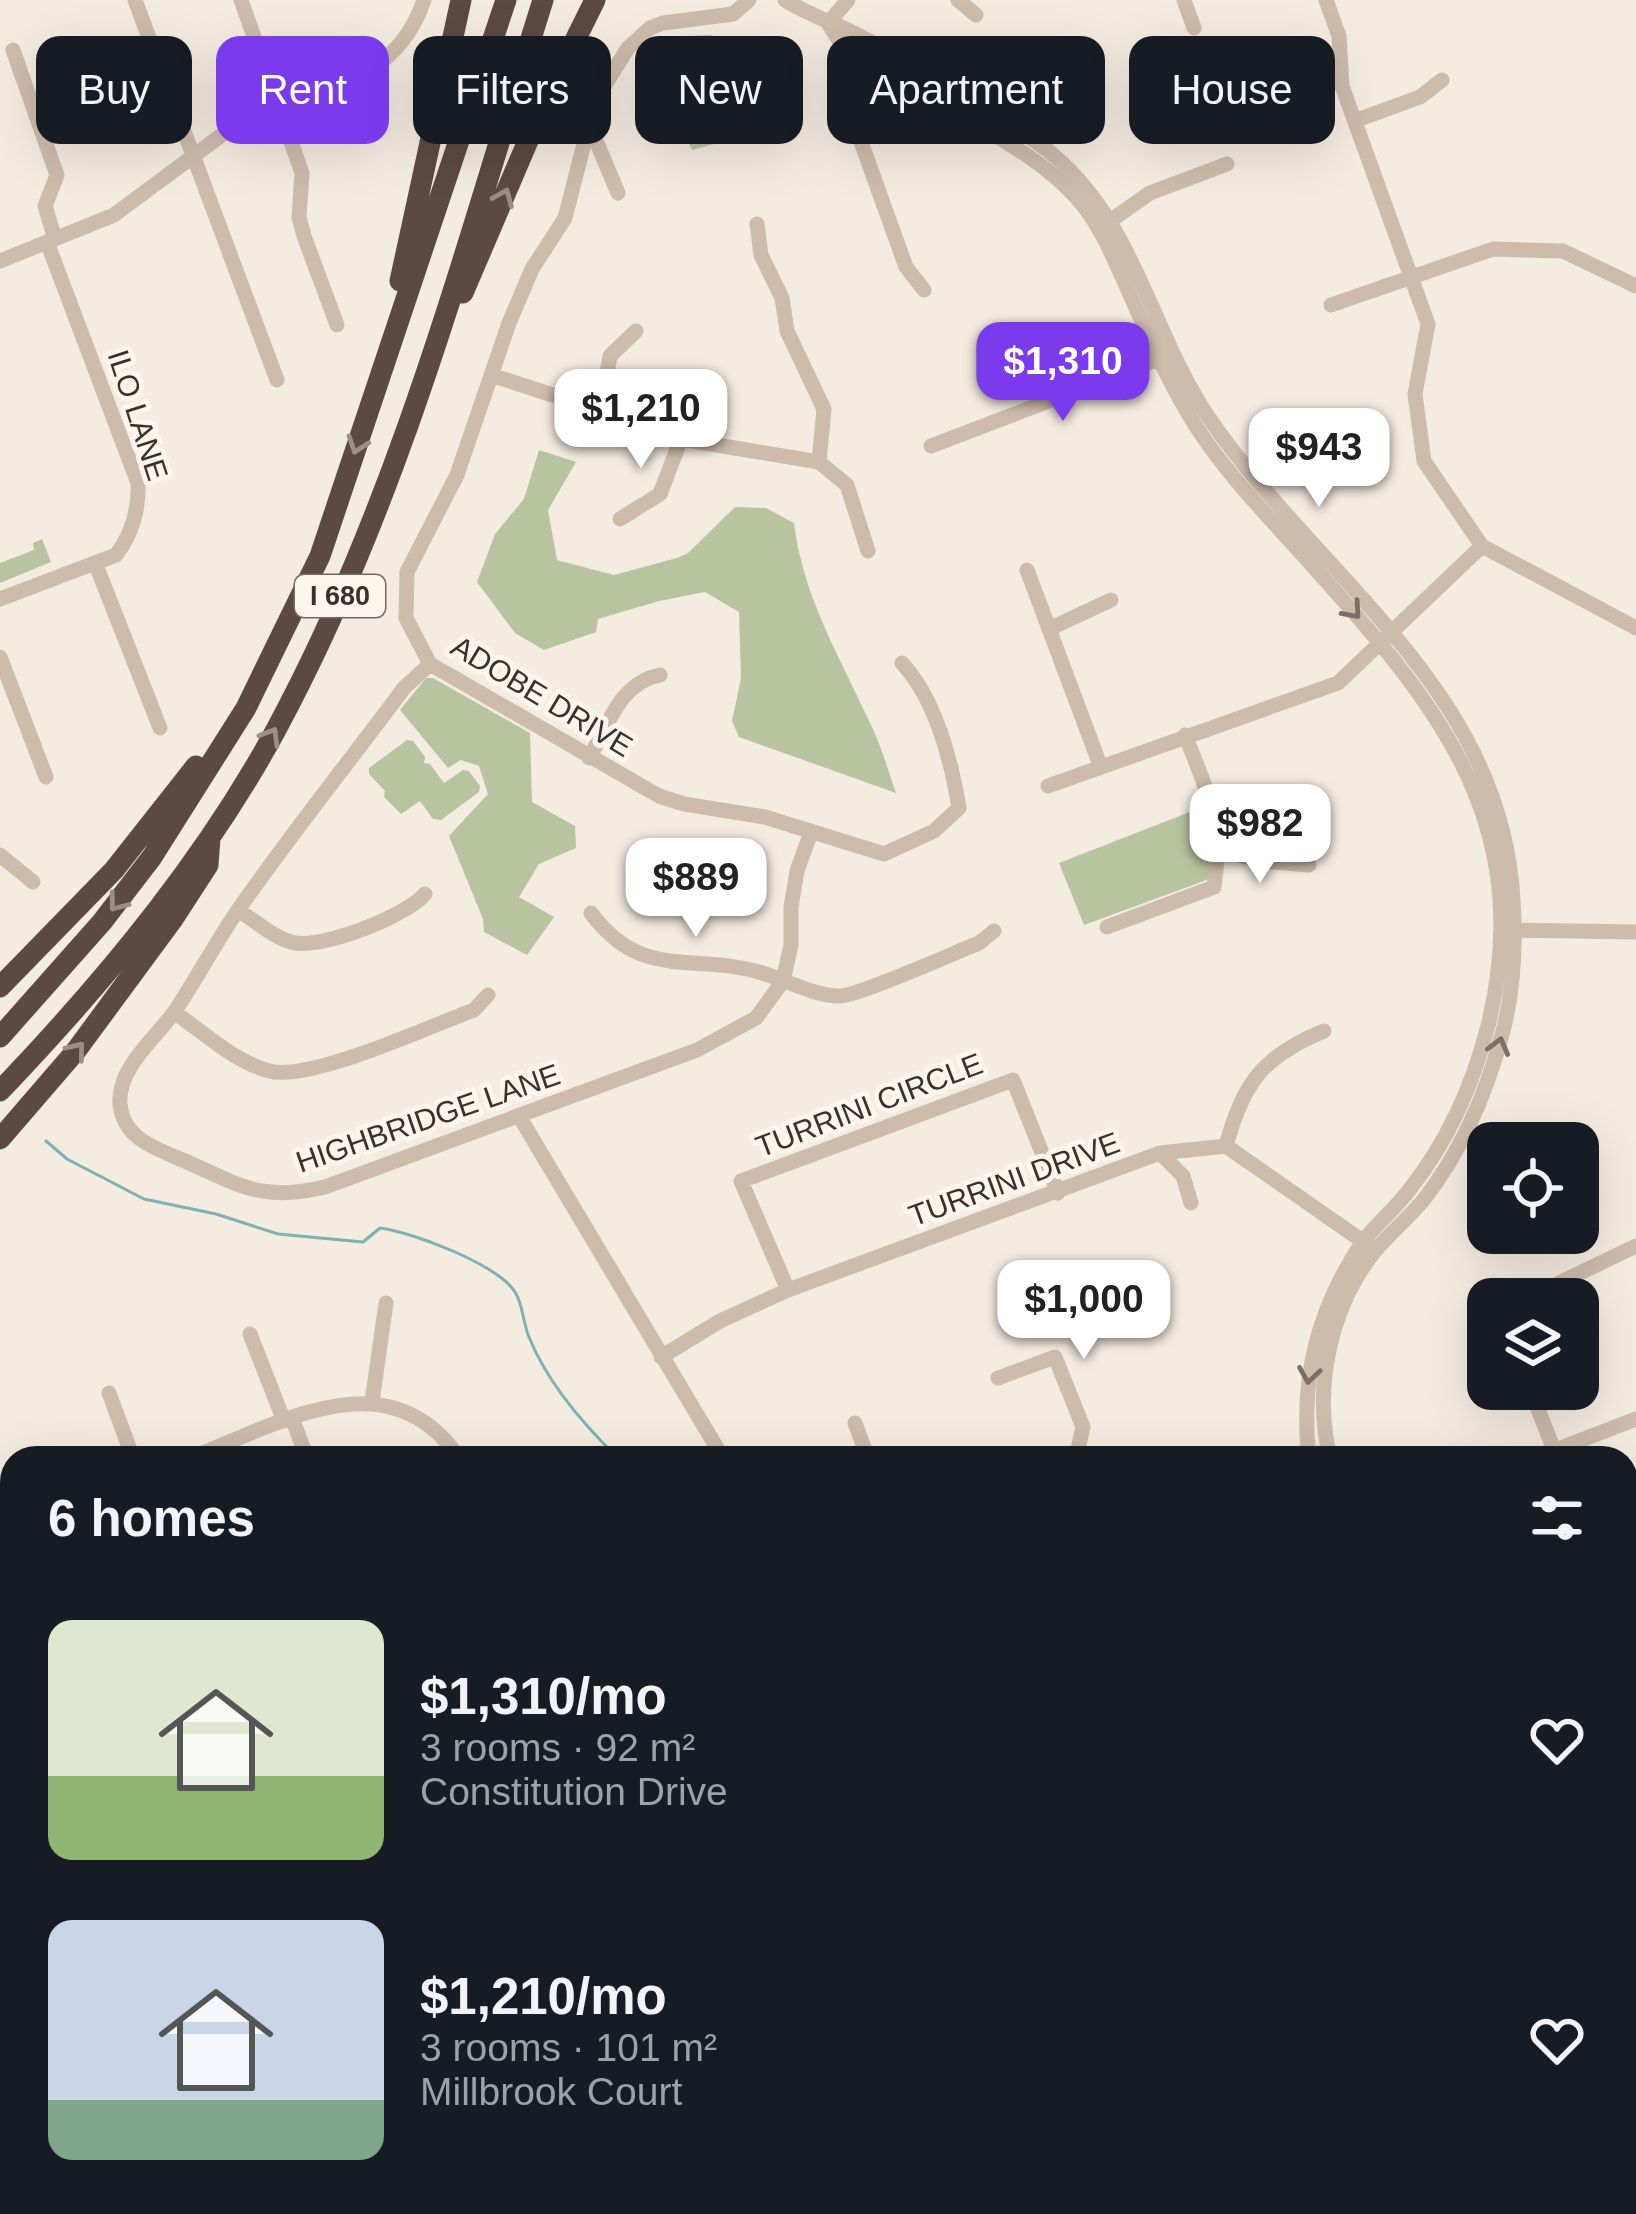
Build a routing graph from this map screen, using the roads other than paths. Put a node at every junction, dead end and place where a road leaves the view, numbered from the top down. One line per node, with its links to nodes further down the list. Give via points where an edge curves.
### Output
1 (135, 0): 30 (street)
2 (241, 0): 17 (street)
3 (424, 0): 20 (street)
4 (461, 0): 43 (highway)
5 (506, 0): 43 (highway, I 680)
6 (543, 0): 44 (highway, I 680)
7 (595, 0): 44 (highway, one-way to 7)
8 (749, 0): 21 (street, ADOBE DRIVE, via 733,14 663,23 637,38)
9 (785, 0): 15 (street)
10 (848, 0): 15 (street)
11 (958, 0): 14 (street)
12 (1184, 0): 16 (street)
13 (1326, 0): 23 (street, via 1339,36 1342,86)
14 (976, 15)
15 (828, 23): 18 (street)
16 (1194, 28)
17 (254, 36)
18 (847, 36)
19 (14, 50): 35 (street, via 55,165 45,206)
20 (389, 57)
21 (611, 76)
22 (1442, 80): 23 (street, via 1420,97)
23 (1357, 120): 37 (street)
24 (216, 139): 30 (street)
25 (292, 144): 41 (street, via 302,173 299,217)
26 (584, 144): 46 (street, ADOBE DRIVE, via 565,218 532,269)
27 (597, 144): 32 (street)
28 (862, 144): 39 (street, via 906,267)
29 (1010, 144): 34 (street)
30 (192, 155): 35 (street, via 132,204); 47 (street)
31 (1227, 164): 34 (street, via 1150,193)
32 (618, 193)
33 (757, 224): 51 (street, via 787,332 824,409)
34 (1105, 224): 45 (street)
35 (51, 240): 36 (street); 55 (street, ILO LANE, via 138,483 126,542)
36 (0, 261)
37 (1411, 278): 38 (street, via 1493,249 1563,251); 40 (street); 53 (street, via 1428,323 1415,394 1424,461)
38 (1636, 286)
39 (924, 290)
40 (1331, 305)
41 (337, 325)
42 (636, 331): 48 (street, via 610,356)
43 (394, 334): 64 (highway, I 680, one-way to 64, via 320,556)
44 (436, 340): 75 (highway, I 680, one-way to 44, via 287,710 352,571)
45 (1166, 356): 50 (street); 61 (street, via 1252,473); 62 (street, one-way to 62, via 1198,428 1240,486)
46 (491, 375): 48 (street, via 562,398); 65 (street, ADOBE DRIVE, via 457,475 407,572 406,618)
47 (277, 380)
48 (603, 397): 49 (street)
49 (681, 439): 51 (street); 52 (street, via 660,494)
50 (932, 446)
51 (819, 462): 54 (street, via 847,485)
52 (620, 519)
53 (1482, 546): 59 (street); 61 (street)
54 (868, 551)
55 (96, 565): 57 (street, ILO LANE); 68 (street)
56 (1027, 570): 60 (street)
57 (0, 599)
58 (1111, 600): 60 (street)
59 (1636, 628)
60 (1049, 629): 71 (street)
61 (1395, 632): 62 (street); 84 (street, via 1442,692 1479,759 1512,881)
62 (1382, 644): 69 (street, via 1338,683); 84 (street, via 1438,718 1474,788)
63 (0, 657): 72 (street)
64 (267, 662): 88 (highway, via 146,834); 92 (highway, I 680, one-way to 92, via 152,857)
65 (430, 664): 70 (street, ADOBE DRIVE); 81 (street, HIGHBRIDGE LANE)
66 (902, 664): 74 (street, ADOBE DRIVE, via 928,704 959,808 934,831 884,854)
67 (660, 675): 70 (street, via 624,694)
68 (160, 728)
69 (1185, 735): 71 (street); 76 (street)
70 (589, 758): 74 (street, ADOBE DRIVE, via 659,796)
71 (1100, 765): 73 (street)
72 (46, 777)
73 (1048, 786)
74 (811, 832): 87 (street, via 797,871)
75 (210, 836): 93 (highway, I 680, via 127,946); 95 (highway, one-way to 75, via 173,919 208,865)
76 (1220, 851): 78 (street); 83 (street, via 1214,887)
77 (0, 855): 79 (street)
78 (1309, 865)
79 (33, 882)
80 (425, 894): 81 (street, via 413,907 321,943 292,943)
81 (238, 910): 90 (street, HIGHBRIDGE LANE)
82 (591, 913): 87 (street, via 638,953)
83 (1106, 927)
84 (1508, 930): 86 (street); 100 (street, via 1473,1080 1443,1140)
85 (994, 931): 87 (street, via 842,996)
86 (1636, 932)
87 (782, 981): 94 (street, HIGHBRIDGE LANE, via 756,1018 697,1050)
88 (0, 987)
89 (488, 995): 90 (street, via 473,1010 285,1073 248,1063)
90 (174, 1012): 94 (street, HIGHBRIDGE LANE, via 126,1074 122,1118 152,1146 247,1189 274,1196 325,1187)
91 (1324, 1031): 96 (street, via 1263,1066 1238,1103)
92 (0, 1036)
93 (0, 1090)
94 (519, 1116): 106 (street)
95 (0, 1139)
96 (1226, 1146): 97 (street, TURRINI DRIVE); 100 (street)
97 (1160, 1153): 98 (street, TURRINI DRIVE); 99 (street, via 1184,1176)
98 (1058, 1193): 103 (street, TURRINI DRIVE); 103 (street, TURRINI CIRCLE, via 1013,1080 741,1181)
99 (1191, 1203)
100 (1370, 1246): 121 (street, one-way to 121, via 1334,1291 1316,1339); 122 (street, via 1334,1326)
101 (1636, 1246): 102 (street)
102 (1568, 1278)
103 (788, 1291): 106 (street, TURRINI DRIVE)
104 (386, 1303): 109 (street)
105 (250, 1334): 112 (street)
106 (661, 1357): 118 (street)
107 (998, 1378): 120 (street, via 1054,1357 1083,1427)
108 (109, 1393): 114 (street)
109 (372, 1402): 112 (street); 117 (street, via 410,1413)
110 (1538, 1410): 123 (street)
111 (1636, 1419): 124 (street)
112 (288, 1420): 115 (street); 116 (street)
113 (855, 1423): 119 (street)
114 (129, 1446)
115 (222, 1446)
116 (301, 1446)
117 (448, 1446)
118 (716, 1446)
119 (864, 1446)
120 (1079, 1446)
121 (1308, 1446)
122 (1329, 1446)
123 (1552, 1446)
124 (1574, 1446)

